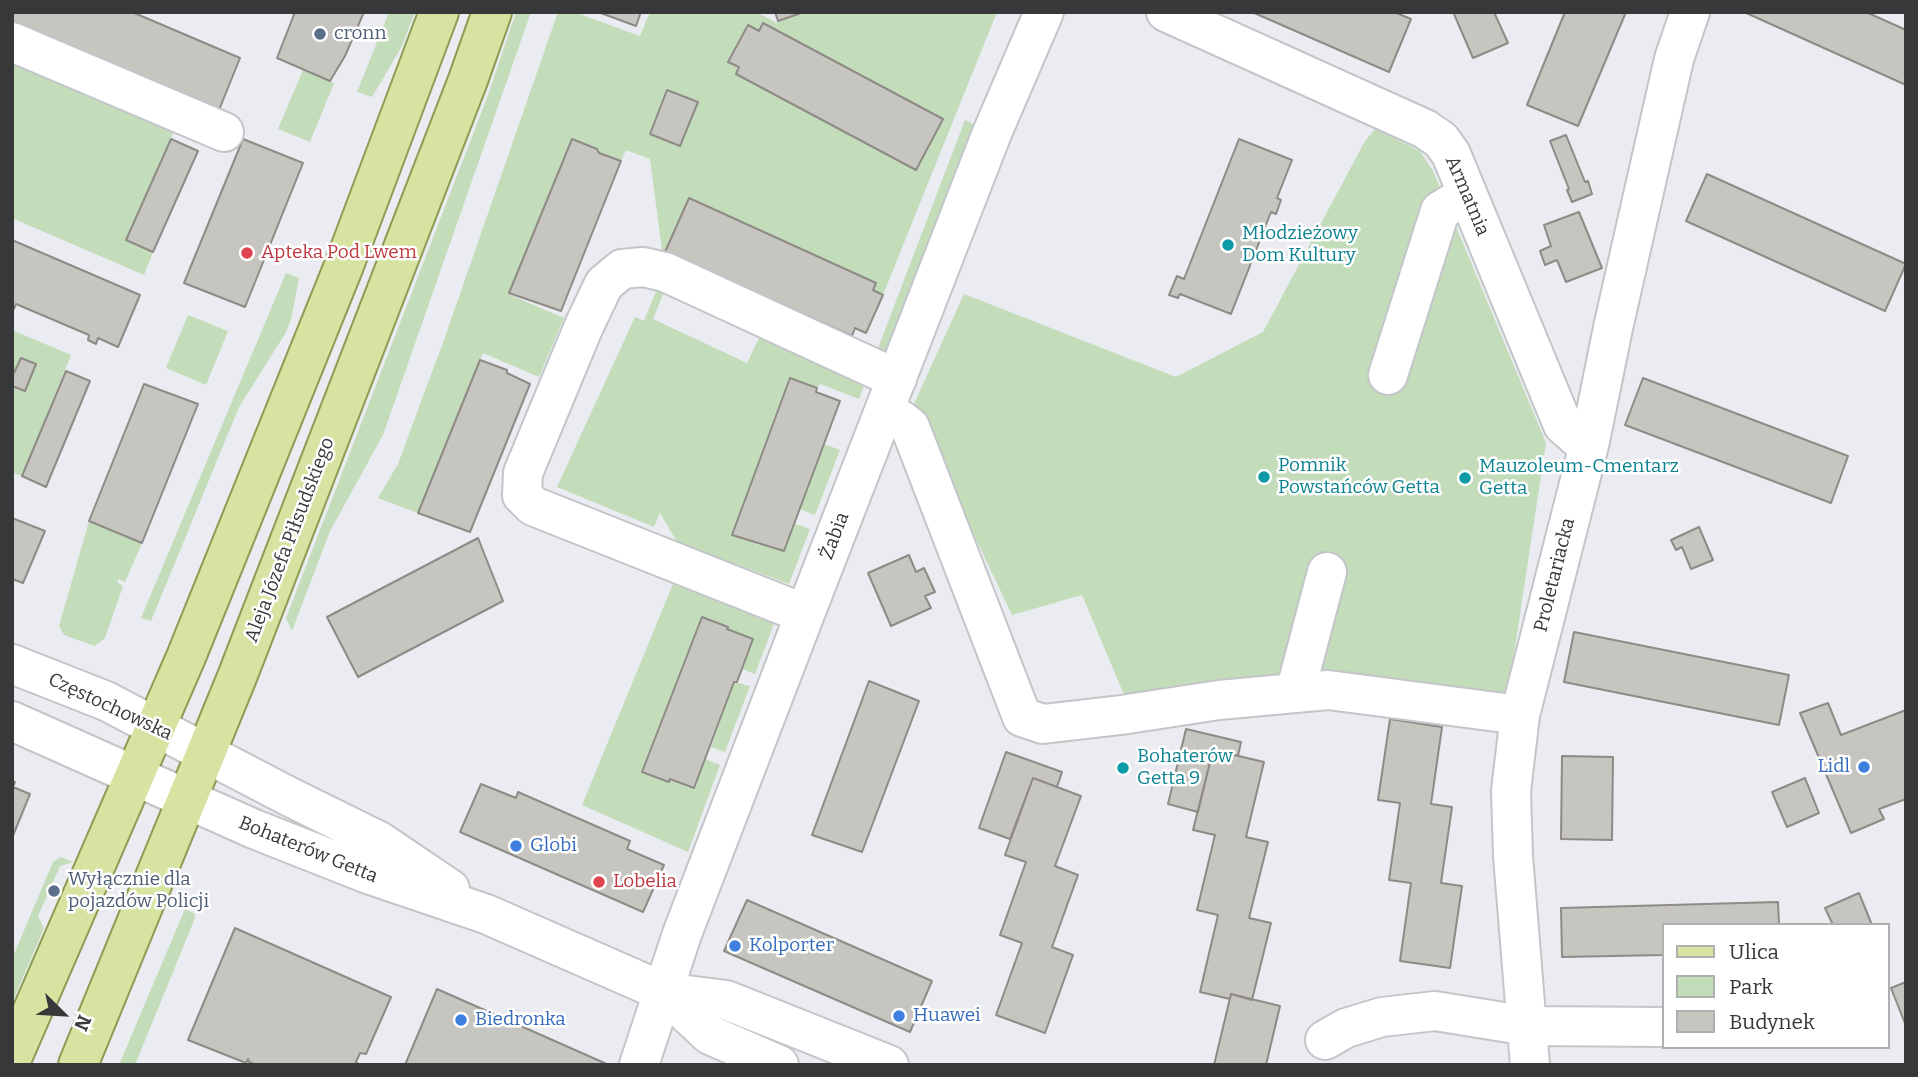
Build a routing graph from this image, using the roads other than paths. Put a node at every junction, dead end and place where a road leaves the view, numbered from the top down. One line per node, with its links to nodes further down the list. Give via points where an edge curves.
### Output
1 (439, 12): 18 (main road, via 344,268)
2 (492, 12): 19 (main road, Aleja Józefa Piłsudskiego)
3 (1044, 12): 10 (street, Żabia)
4 (1166, 12): 8 (street, Armatnia, via 1425,129 1451,154)
5 (1690, 12): 11 (street, Proletariacka, via 1674,59)
6 (12, 42): 7 (street)
7 (224, 132)
8 (1466, 195): 9 (street, via 1440,211); 11 (street, Armatnia, via 1563,425)
9 (1388, 375)
10 (890, 395): 13 (street, Żabia); 13 (street, via 665,272 622,269 604,284 523,473 522,495 533,506); 15 (street, via 901,420 910,427 1022,717 1043,724)
11 (1588, 447): 16 (street, Proletariacka)
12 (1326, 572): 15 (street)
13 (805, 614): 23 (street, Żabia)
14 (12, 664): 18 (street, Częstochowska, via 106,701)
15 (1295, 693): 16 (street, via 1328,690)
16 (1520, 715): 24 (street, Proletariacka, via 1511,791)
17 (12, 721): 20 (street)
18 (155, 727): 19 (street, Częstochowska); 20 (main road)
19 (206, 753): 21 (main road, Aleja Józefa Piłsudskiego); 22 (street, Bohaterów Getta, via 379,841)
20 (134, 775): 21 (street, Bohaterów Getta); 27 (main road)
21 (187, 799): 22 (street, Bohaterów Getta, via 368,874); 28 (main road, Aleja Józefa Piłsudskiego)
22 (486, 914): 23 (street, Bohaterów Getta)
23 (664, 992): 29 (street, Żabia); 30 (street, Bohaterów Getta, via 710,1035); 31 (street, Bohaterów Getta, via 726,1000)
24 (1528, 1026): 25 (street); 26 (street, via 1434,1010 1382,1017); 32 (street, Proletariacka)
25 (1662, 1027)
26 (1325, 1040)
27 (12, 1058)
28 (78, 1065)
29 (639, 1065)
30 (779, 1065)
31 (889, 1065)
32 (1530, 1065)

